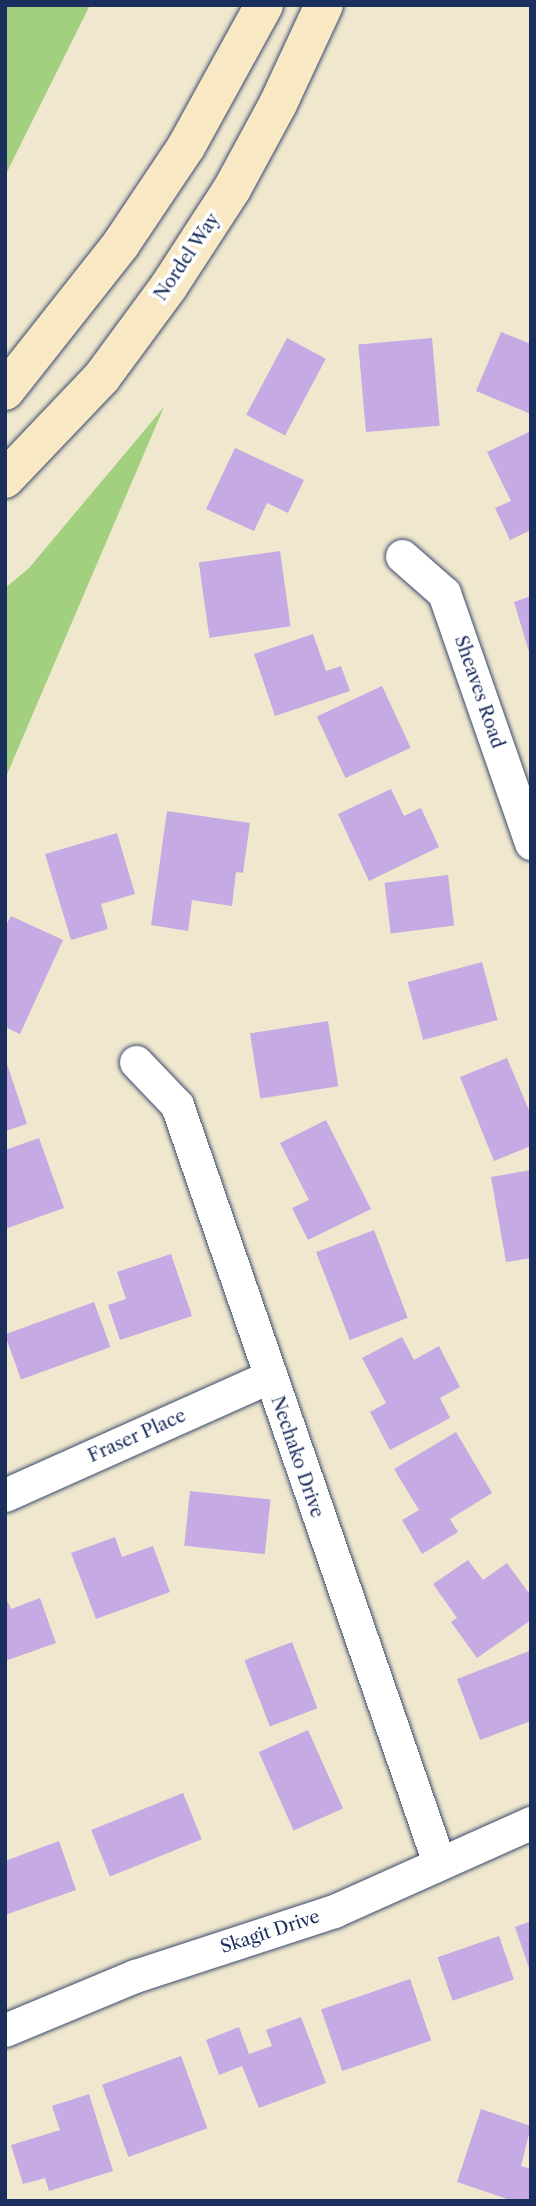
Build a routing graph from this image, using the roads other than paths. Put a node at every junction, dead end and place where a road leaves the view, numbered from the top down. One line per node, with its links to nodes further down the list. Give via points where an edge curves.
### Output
1 (264, 5): 3 (main road, via 158,190 48,341)
2 (324, 5): 4 (main road, Nordel Way, via 232,189 169,286 102,377)
3 (5, 391)
4 (5, 479)
5 (402, 556): 6 (street, Sheaves Road, via 444,593)
6 (520, 777): 7 (street, Sheaves Road)
7 (531, 844)
8 (136, 1062): 9 (street, Nechako Drive, via 177,1104)
9 (269, 1377): 10 (street, Fraser Place); 12 (street, Nechako Drive)
10 (5, 1495)
11 (531, 1823): 12 (street, Skagit Drive)
12 (439, 1863): 13 (street, Skagit Drive, via 334,1911 135,1976)
13 (5, 2030)

